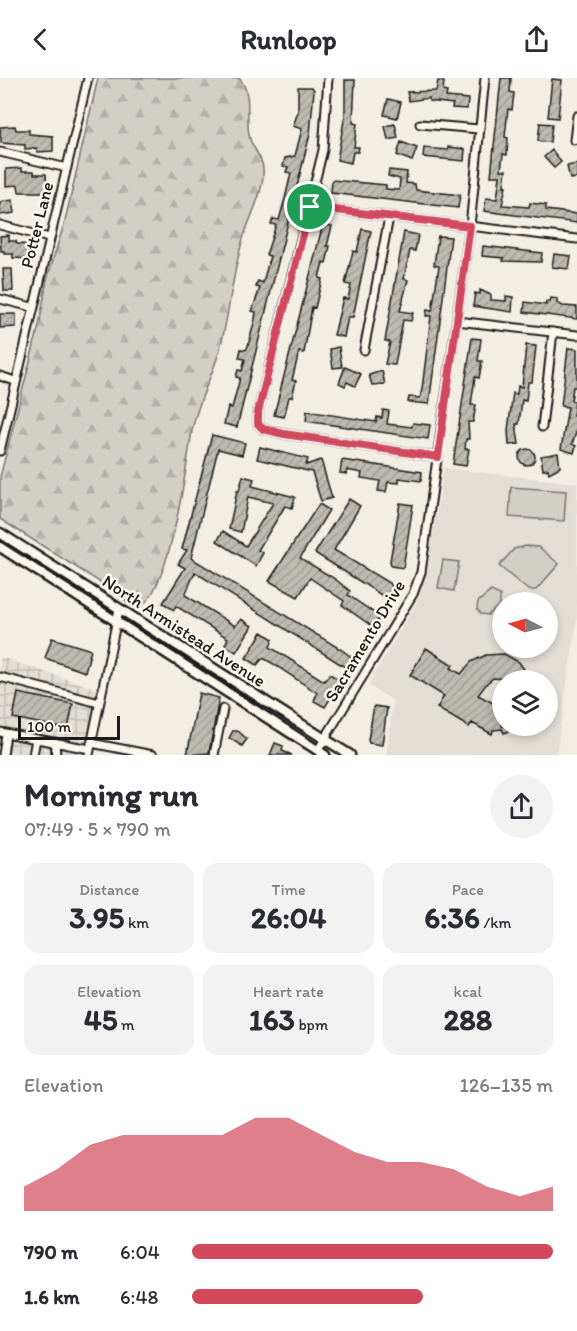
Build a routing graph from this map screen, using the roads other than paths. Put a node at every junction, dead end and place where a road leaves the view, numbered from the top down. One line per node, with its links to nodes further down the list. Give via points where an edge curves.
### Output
1 (88, 78): 9 (street, Potter Lane)
2 (328, 78): 10 (street, via 326,133)
3 (485, 78): 6 (street, Sacramento Drive)
4 (577, 116): 7 (street)
5 (420, 124): 6 (street)
6 (479, 129): 13 (street, Sacramento Drive)
7 (574, 140)
8 (0, 152): 9 (street)
9 (67, 168): 14 (street, Potter Lane)
10 (310, 207): 11 (street); 27 (street, via 258,424 284,434)
11 (389, 217): 13 (street); 21 (street)
12 (0, 225): 14 (street)
13 (470, 226): 15 (street); 18 (street, Sacramento Drive)
14 (49, 238): 17 (street, Potter Lane)
15 (577, 239)
16 (0, 299): 17 (street)
17 (32, 307): 23 (street, Potter Lane)
18 (457, 321): 19 (street); 27 (street, Sacramento Drive)
19 (553, 332): 20 (street); 24 (street)
20 (577, 335)
21 (364, 350)
22 (0, 376): 23 (street)
23 (15, 381): 25 (street, Potter Lane)
24 (542, 427)
25 (2, 428): 26 (street, Potter Lane)
26 (0, 451)
27 (438, 457): 37 (street, Sacramento Drive, via 421,572 413,594)
28 (0, 533): 30 (main road, North Armistead Avenue)
29 (0, 547): 31 (main road, North Armistead Avenue)
30 (118, 609): 31 (street); 37 (main road, North Armistead Avenue)
31 (116, 622): 33 (street); 40 (main road, North Armistead Avenue)
32 (0, 677): 33 (street)
33 (99, 703): 39 (street)
34 (223, 709): 45 (street)
35 (3, 733): 36 (street); 41 (street)
36 (36, 739): 38 (street); 42 (street)
37 (324, 740): 40 (street, Sacramento Drive); 46 (main road, North Armistead Avenue)
38 (54, 742): 39 (street); 43 (street)
39 (90, 749): 44 (street)
40 (321, 753)
41 (3, 755)
42 (33, 755)
43 (56, 755)
44 (153, 755)
45 (214, 755)
46 (350, 755)

